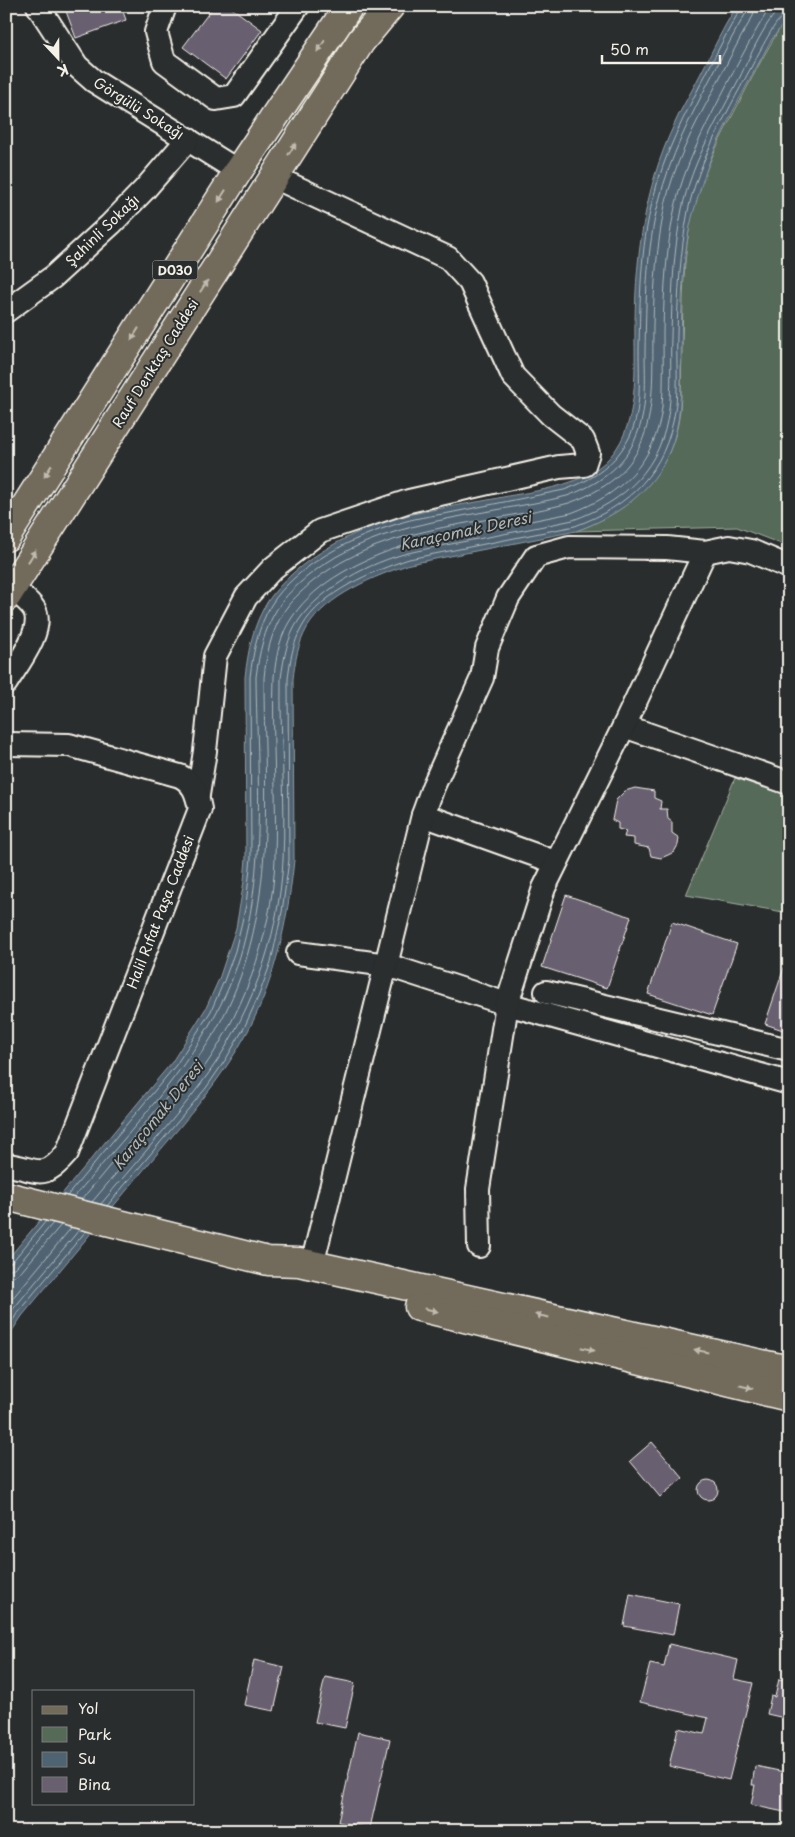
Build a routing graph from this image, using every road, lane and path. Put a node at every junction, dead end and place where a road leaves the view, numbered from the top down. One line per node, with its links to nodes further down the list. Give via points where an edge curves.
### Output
1 (38, 6): 6 (street, Görgülü Sokağı, via 64,49 94,81)
2 (298, 6): 5 (street, via 234,96 216,99 164,61 156,32)
3 (349, 6): 7 (main road, D030, one-way to 7)
4 (390, 6): 8 (main road, Rauf Denktaş Caddesi, one-way to 4, via 361,41)
5 (165, 7)
6 (188, 139): 7 (street, Görgülü Sokağı); 9 (street, Şahinli Sokağı, via 111,224 52,277)
7 (238, 170): 10 (main road, D030, one-way to 10)
8 (274, 177): 13 (main road, Rauf Denktaş Caddesi, one-way to 8); 18 (street, Halil Rıfat Paşa Caddesi, via 448,258 470,282 514,376 551,415 583,440 588,453 584,464 409,501 320,532 273,568 246,597 215,656)
9 (6, 311)
10 (6, 537)
11 (705, 552): 12 (street, via 729,548 751,551); 15 (street); 19 (street, via 667,548 569,548 536,556 508,598 487,648 482,678 433,787)
12 (789, 567)
13 (9, 592): 14 (street, via 34,610 37,621 35,635)
14 (6, 682)
15 (624, 726): 17 (street); 20 (street)
16 (7, 745): 18 (street, via 70,745 180,776 190,781)
17 (789, 784)
18 (198, 795): 27 (street, Halil Rıfat Paşa Caddesi, via 200,809 67,1153 56,1166 37,1173)
19 (424, 815): 20 (street); 22 (street)
20 (555, 862): 24 (street)
21 (298, 953): 22 (street)
22 (387, 966): 24 (street); 31 (street)
23 (546, 992): 25 (street)
24 (507, 1004): 26 (street); 29 (street, via 478,1189)
25 (789, 1050)
26 (789, 1083)
27 (6, 1165)
28 (6, 1196): 30 (main road)
29 (479, 1246)
30 (268, 1261): 31 (main road); 33 (main road, one-way to 33, via 287,1275)
31 (312, 1265): 32 (main road, one-way to 31)
32 (789, 1370)
33 (789, 1397)

